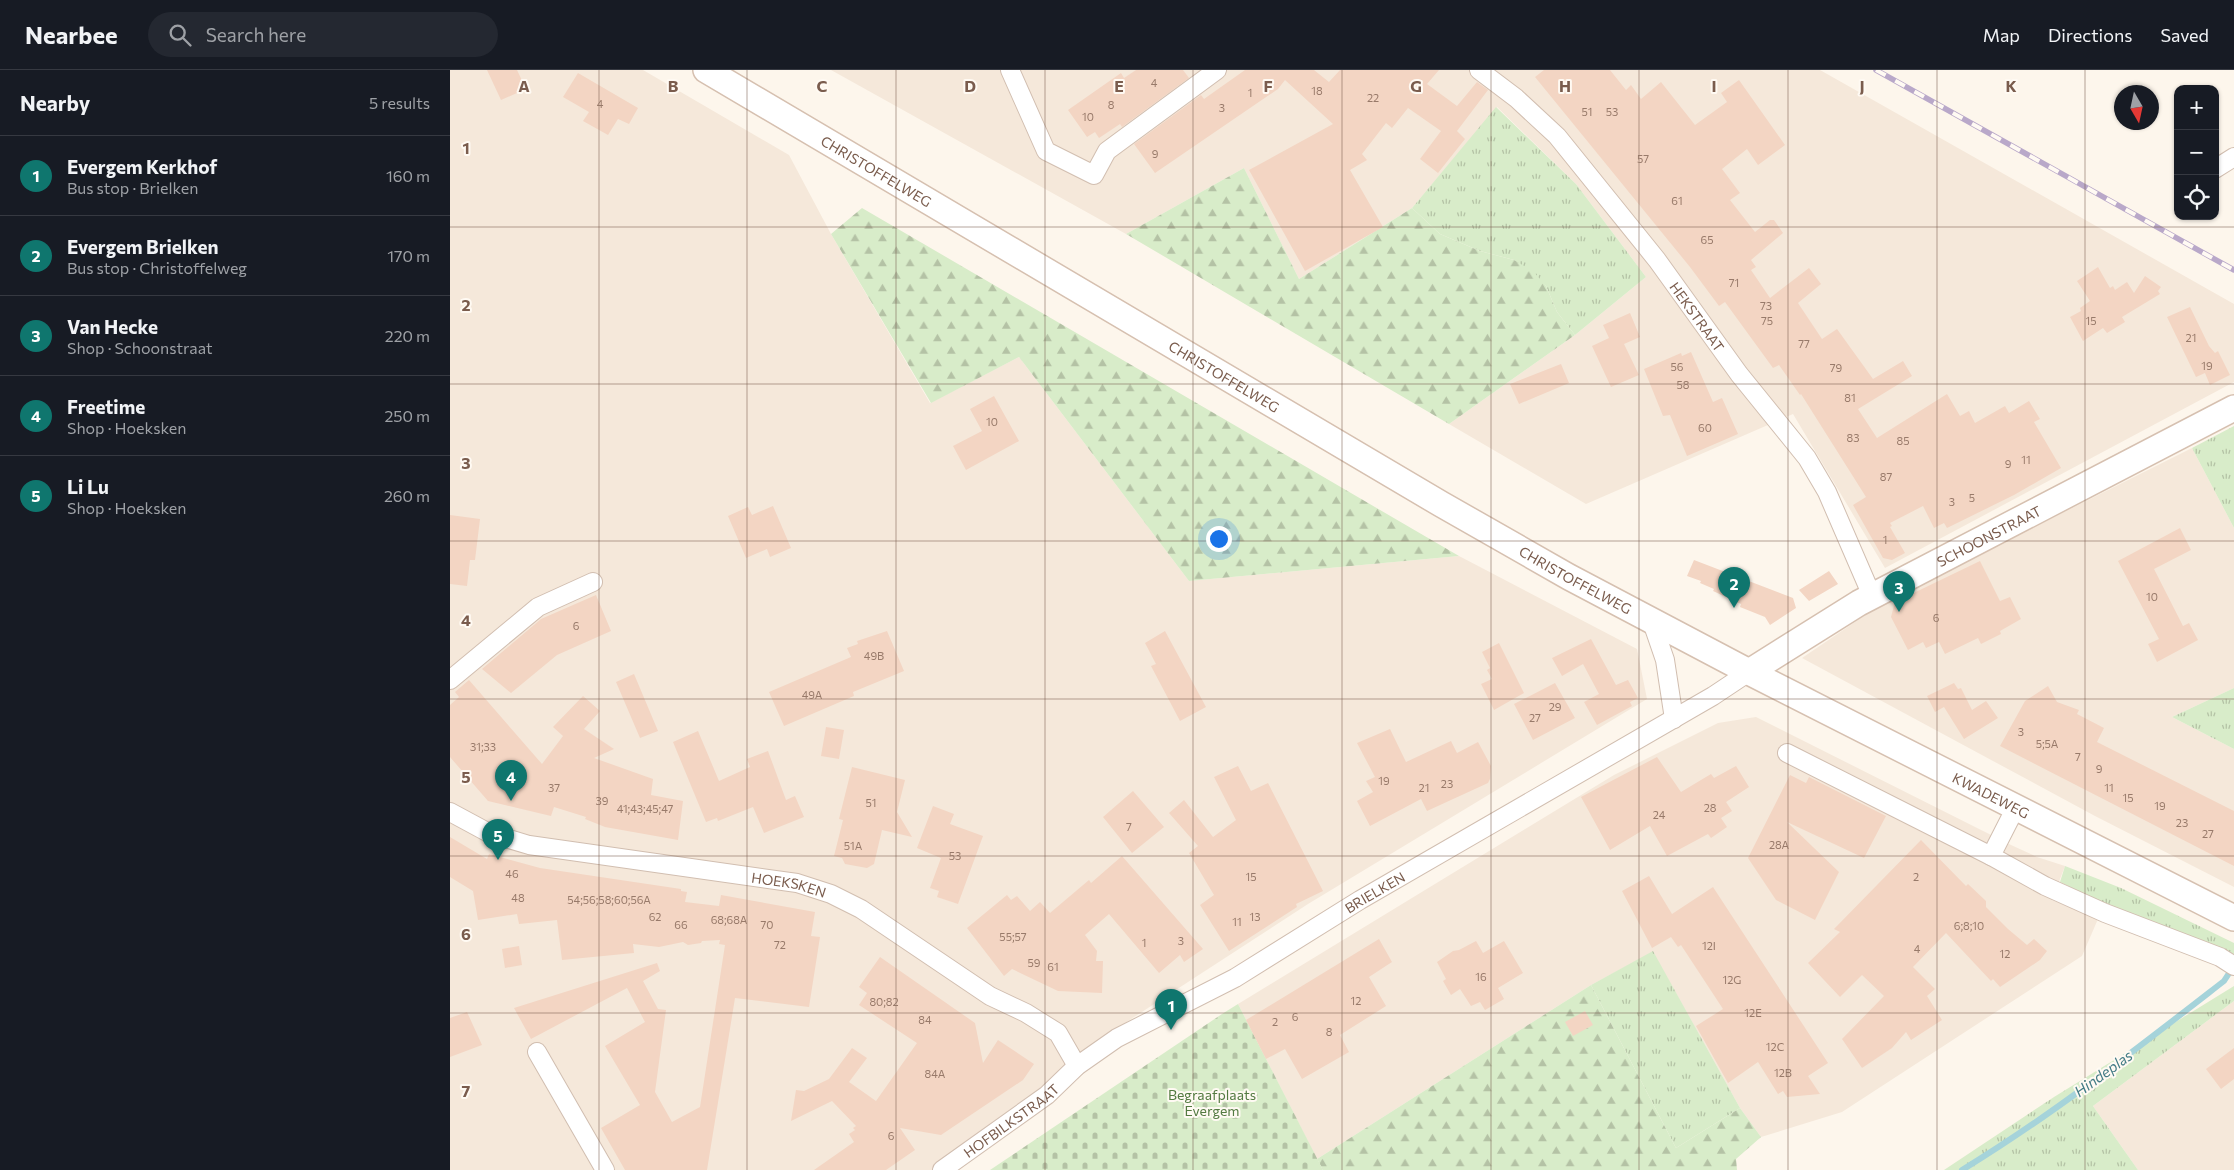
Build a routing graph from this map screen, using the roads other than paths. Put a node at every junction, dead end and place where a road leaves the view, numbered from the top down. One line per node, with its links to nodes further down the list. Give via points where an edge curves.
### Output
1 (706, 70): 10 (main road, CHRISTOFFELWEG, via 1432,499)
2 (1010, 70): 3 (street, via 1046,151 1094,175 1107,151)
3 (1217, 70)
4 (1479, 70): 9 (street, HEKSTRAAT, via 1516,98 1568,148 1651,253 1739,374 1807,458 1827,492)
5 (2234, 157): 6 (street)
6 (2219, 166)
7 (2234, 408): 9 (main road, SCHOONSTRAAT)
8 (594, 582): 12 (street, via 538,607)
9 (1872, 596): 11 (main road, SCHOONSTRAAT)
10 (1652, 622): 11 (main road, CHRISTOFFELWEG); 13 (street, via 1665,660)
11 (1749, 672): 13 (street, BRIELKEN); 15 (main road, KWADEWEG)
12 (450, 680)
13 (1674, 718): 21 (street, BRIELKEN, via 1360,900 1235,978 1117,1038)
14 (1787, 753): 17 (street)
15 (2016, 807): 17 (street); 18 (main road, KWADEWEG)
16 (450, 812): 21 (street, HOEKSKEN, via 489,834 529,845 797,883 831,894 861,909 990,996 1058,1033)
17 (1991, 856): 19 (street, via 2045,886 2220,957)
18 (2234, 918)
19 (2234, 966)
20 (537, 1052): 22 (street)
21 (1077, 1066): 23 (street, HOFBILKSTRAAT, via 1047,1094)
22 (605, 1170)
23 (942, 1170)

